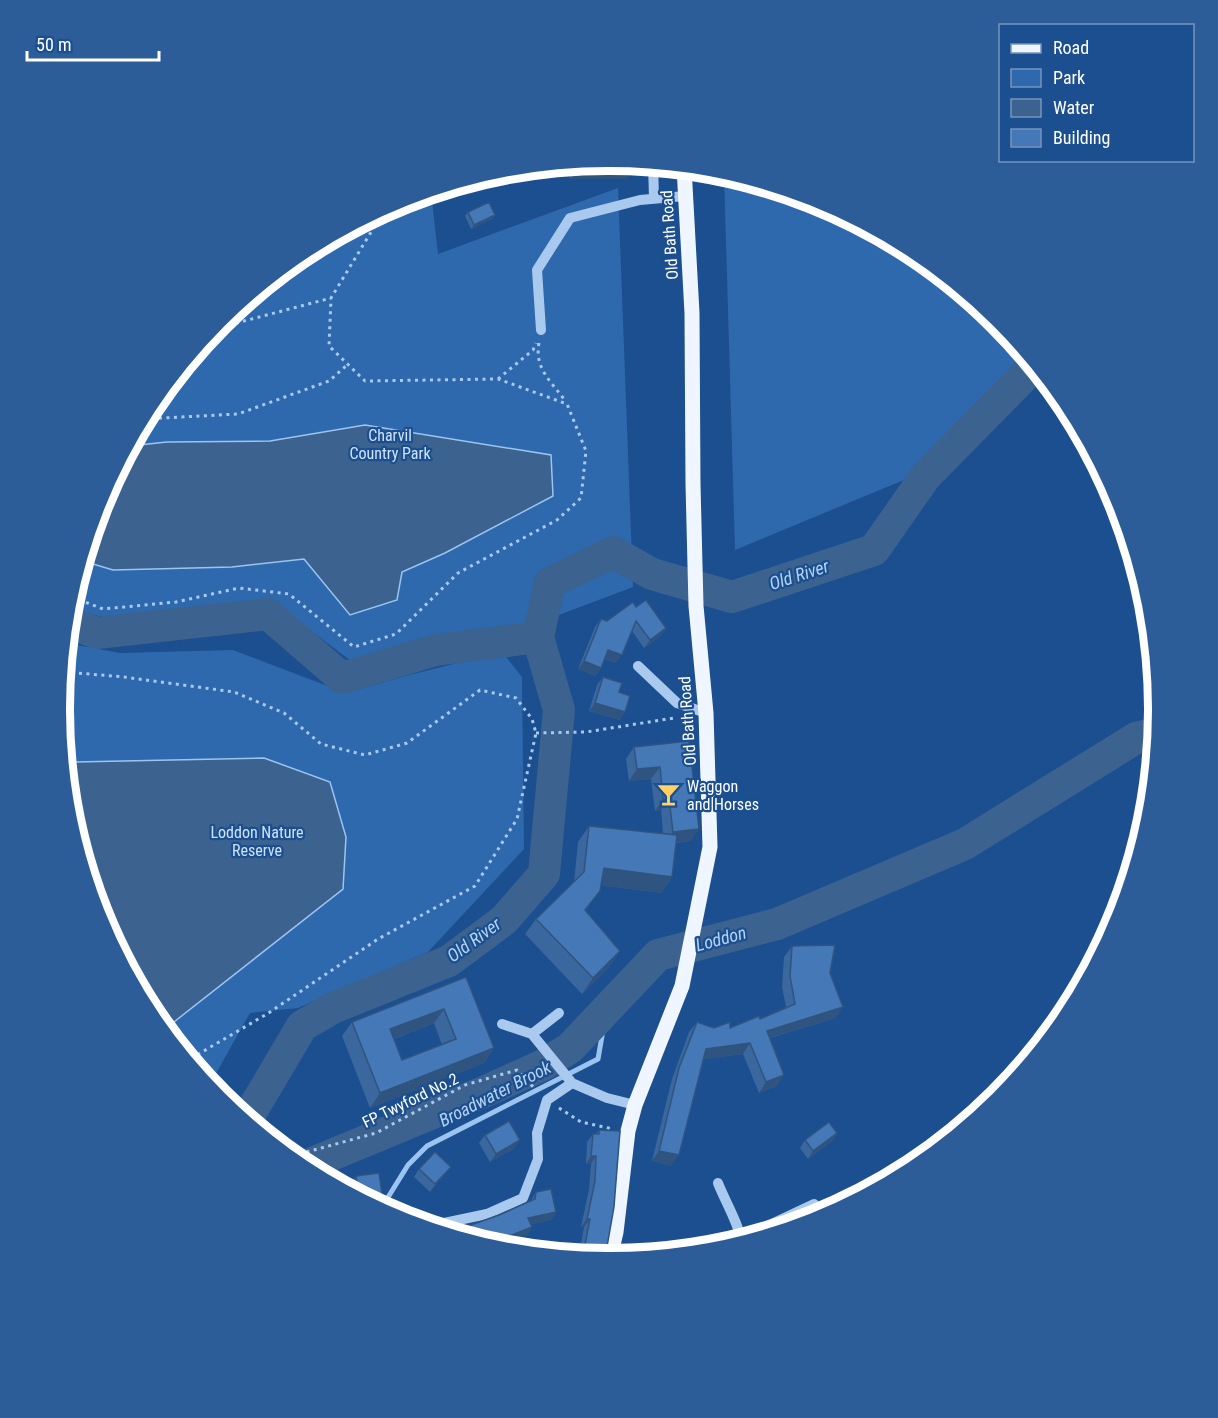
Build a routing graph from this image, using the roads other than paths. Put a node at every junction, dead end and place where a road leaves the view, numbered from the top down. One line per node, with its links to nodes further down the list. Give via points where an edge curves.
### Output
1 (653, 173): 4 (street)
2 (684, 176): 3 (main road, Old Bath Road)
3 (685, 196): 4 (street); 7 (main road, Old Bath Road, via 692,313 696,606)
4 (654, 198): 5 (street, via 570,219 537,270)
5 (541, 330)
6 (638, 666): 7 (street, via 677,703)
7 (706, 713): 12 (main road, Old Bath Road, via 710,847 682,986)
8 (559, 1013): 10 (street)
9 (502, 1024): 10 (street)
10 (532, 1034): 11 (street)
11 (570, 1081): 12 (street, via 607,1098); 16 (street, via 547,1100 537,1133 538,1159 523,1198 487,1215)
12 (635, 1105): 18 (main road, Old Bath Road)
13 (718, 1183): 17 (street)
14 (814, 1204): 15 (street)
15 (783, 1219)
16 (448, 1223)
17 (740, 1231)
18 (612, 1248)

